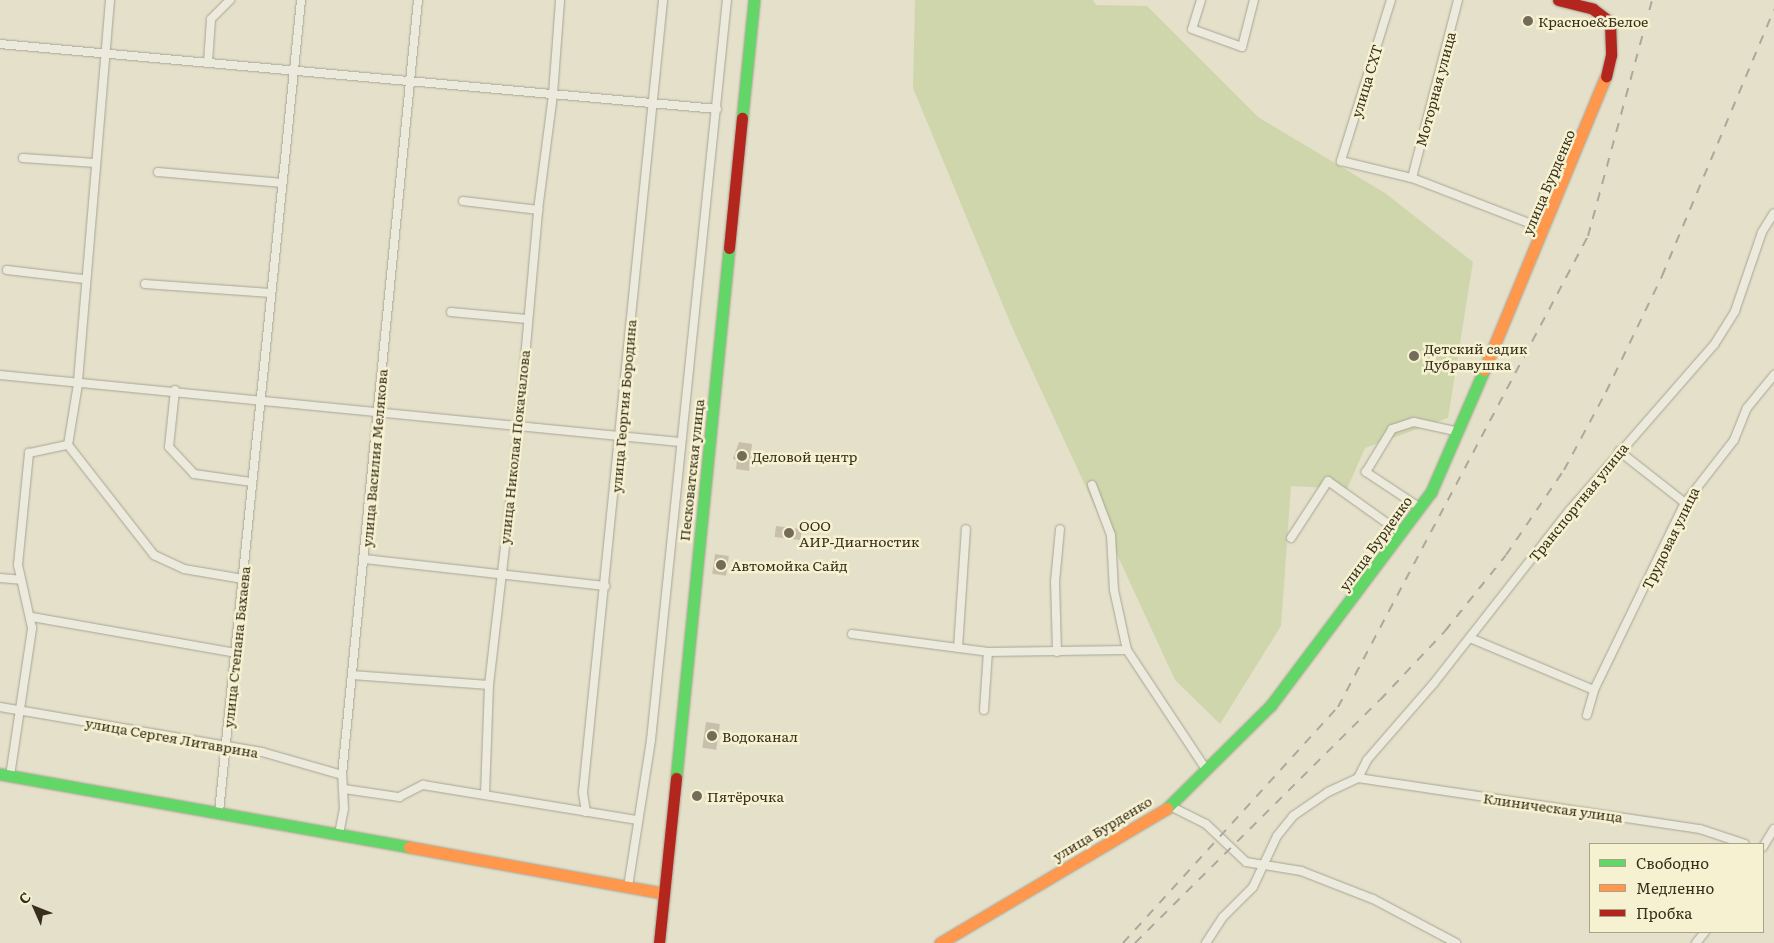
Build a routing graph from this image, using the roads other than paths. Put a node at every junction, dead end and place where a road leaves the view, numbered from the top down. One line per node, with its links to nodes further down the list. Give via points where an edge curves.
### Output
1 (110, 0): 16 (street)
2 (230, 0): 17 (street, via 211,19)
3 (301, 0): 18 (street, улица Степана Бахаева)
4 (418, 0): 19 (street, улица Василия Мелякова)
5 (560, 0): 20 (street, улица Николая Покачалова)
6 (662, 0): 21 (street, улица Георгия Бородина)
7 (727, 0): 22 (street)
8 (754, 0): 96 (main road, Песковатская улица)
9 (1201, 0): 10 (street, via 1192,29 1242,47)
10 (1254, 0)
11 (1390, 0): 26 (street, улица СХТ, via 1341,161)
12 (1458, 0): 26 (street, Моторная улица)
13 (1558, 0): 14 (main road)
14 (1594, 4): 31 (main road, улица Бурденко, via 1610,22 1611,55 1603,92)
15 (0, 44): 16 (street)
16 (106, 53): 17 (street); 24 (street)
17 (208, 62): 18 (street)
18 (294, 72): 19 (street); 27 (street, улица Степана Бахаева)
19 (411, 81): 20 (street); 43 (street, улица Василия Мелякова)
20 (553, 94): 21 (street); 29 (street, улица Николая Покачалова)
21 (653, 104): 22 (street); 46 (street, улица Георгия Бородина)
22 (717, 109): 47 (street)
23 (23, 158): 24 (street)
24 (95, 163): 33 (street)
25 (158, 172): 27 (street)
26 (1412, 178): 31 (street)
27 (282, 183): 35 (street, улица Степана Бахаева)
28 (463, 202): 29 (street)
29 (538, 210): 37 (street, улица Николая Покачалова)
30 (1774, 213): 49 (street, Транспортная улица, via 1762,232 1727,326)
31 (1544, 229): 45 (main road, улица Бурденко)
32 (7, 270): 33 (street)
33 (84, 279): 40 (street)
34 (145, 284): 35 (street)
35 (272, 293): 42 (street, улица Степана Бахаева)
36 (451, 312): 37 (street)
37 (526, 319): 44 (street, улица Николая Покачалова)
38 (0, 375): 40 (street)
39 (1774, 375): 52 (street, Трудовая улица, via 1748,408 1734,440)
40 (78, 384): 41 (street); 48 (street)
41 (174, 390): 42 (street); 50 (street, via 169,447 194,474)
42 (262, 400): 43 (street); 50 (street, улица Степана Бахаева)
43 (378, 411): 44 (street); 58 (street, улица Василия Мелякова)
44 (519, 425): 46 (street); 59 (street, улица Николая Покачалова)
45 (1459, 432): 53 (main road, улица Бурденко, via 1444,469); 53 (street, via 1414,422 1392,429 1366,472)
46 (621, 437): 47 (street); 63 (street, улица Георгия Бородина)
47 (680, 442): 89 (street, via 652,740 644,795)
48 (68, 446): 61 (street, via 154,554 184,570); 62 (street, via 29,453 18,565)
49 (1619, 451): 52 (street); 66 (street, Транспортная улица)
50 (252, 482): 61 (street, улица Степана Бахаева)
51 (1092, 485): 68 (street, via 1111,536 1114,590)
52 (1685, 502): 74 (street, Трудовая улица)
53 (1419, 507): 56 (main road, улица Бурденко)
54 (966, 529): 67 (street)
55 (1060, 529): 70 (street, via 1056,582)
56 (1401, 533): 57 (street, via 1328,480); 80 (main road, улица Бурденко, via 1271,705)
57 (1291, 538)
58 (364, 559): 59 (street); 72 (street, улица Василия Мелякова)
59 (500, 576): 63 (street); 73 (street)
60 (0, 578): 62 (street)
61 (243, 579): 71 (street, улица Степана Бахаева)
62 (21, 580): 64 (street)
63 (605, 586): 88 (street, улица Георгия Бородина, via 583,792)
64 (32, 617): 71 (street); 76 (street)
65 (852, 634): 67 (street)
66 (1470, 638): 74 (street); 83 (street, Транспортная улица, via 1367,760)
67 (958, 648): 69 (street)
68 (1128, 650): 70 (street); 80 (street)
69 (988, 652): 70 (street); 77 (street)
70 (1057, 652)
71 (237, 653): 79 (street, улица Степана Бахаева)
72 (352, 675): 73 (street); 82 (street, улица Василия Мелякова)
73 (489, 685): 85 (street)
74 (1594, 690): 78 (street, Трудовая улица)
75 (0, 706): 76 (street, улица Сергея Литаврина)
76 (20, 710): 79 (street, улица Сергея Литаврина); 81 (street)
77 (984, 710)
78 (1588, 715)
79 (226, 745): 82 (street, улица Сергея Литаврина); 87 (street, улица Степана Бахаева)
80 (1205, 768): 86 (main road, улица Бурденко)
81 (5, 775): 87 (main road)
82 (342, 775): 84 (street, улица Василия Мелякова)
83 (1358, 778): 92 (street, Клиническая улица, via 1700,829); 94 (street, via 1294,816 1277,836 1271,855)
84 (344, 789): 85 (street, via 399,797 422,784); 91 (street, улица Василия Мелякова)
85 (485, 794): 88 (street)
86 (1170, 806): 94 (street, via 1206,824 1246,862); 99 (main road, улица Бурденко)
87 (219, 812): 91 (main road)
88 (586, 812): 89 (street)
89 (636, 820): 95 (street)
90 (1774, 829): 93 (street)
91 (339, 834): 95 (main road)
92 (1742, 843)
93 (1764, 844)
94 (1261, 867): 100 (street, via 1253,887 1223,917); 101 (street, via 1301,871 1373,899)
95 (628, 887): 96 (main road)
96 (663, 893): 98 (main road, Песковатская улица)
97 (1704, 933): 102 (street)
98 (659, 943)
99 (940, 943)
100 (1206, 943)
101 (1456, 943)
102 (1696, 943)

